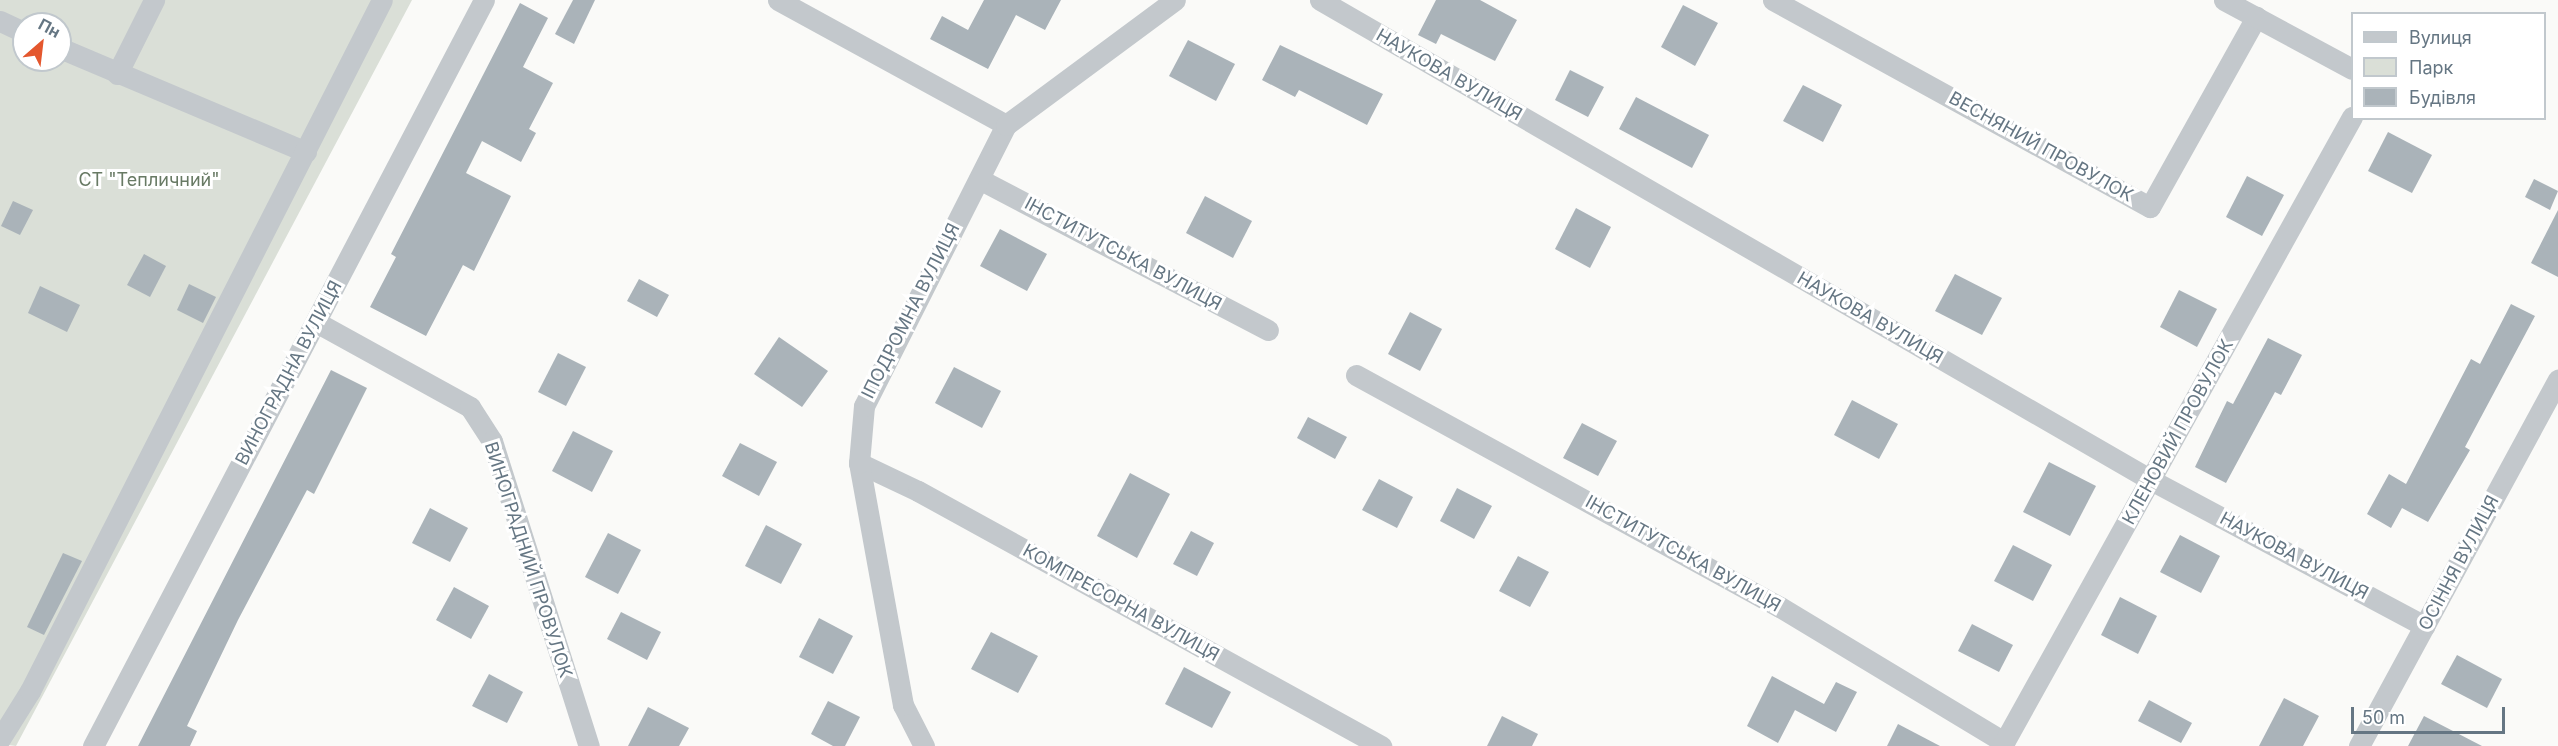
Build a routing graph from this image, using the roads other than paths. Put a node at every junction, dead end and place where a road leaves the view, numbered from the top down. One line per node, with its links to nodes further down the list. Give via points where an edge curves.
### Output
1 (154, 0): 12 (street)
2 (382, 0): 15 (street)
3 (484, 0): 17 (street, ВИНОГРАДНА ВУЛИЦЯ)
4 (778, 0): 14 (street)
5 (1175, 0): 14 (street, ІПОДРОМНА ВУЛИЦЯ)
6 (1320, 0): 22 (street, НАУКОВА ВУЛИЦЯ)
7 (1773, 0): 9 (street, ВЕСНЯНИЙ ПРОВУЛОК, via 2150,207)
8 (2224, 0): 9 (street)
9 (2256, 17): 11 (street)
10 (72, 53): 12 (street)
11 (2351, 68)
12 (117, 74): 15 (street)
13 (2351, 119): 22 (street, КЛЕНОВИЙ ПРОВУЛОК)
14 (1006, 125): 16 (street, ІПОДРОМНА ВУЛИЦЯ)
15 (306, 152): 24 (street, via 30,691)
16 (979, 179): 18 (street, ІНСТИТУТСЬКА ВУЛИЦЯ); 21 (street, ІПОДРОМНА ВУЛИЦЯ, via 864,406)
17 (316, 322): 26 (street, ВИНОГРАДНА ВУЛИЦЯ); 27 (street, ВИНОГРАДНИЙ ПРОВУЛОК, via 470,407 487,433)
18 (1268, 330)
19 (1356, 375): 25 (street, ІНСТИТУТСЬКА ВУЛИЦЯ, via 1780,607)
20 (2558, 379): 23 (street, ОСІННЯ ВУЛИЦЯ)
21 (859, 463): 28 (street, ІПОДРОМНА ВУЛИЦЯ, via 903,705); 29 (street, КОМПРЕСОРНА ВУЛИЦЯ, via 918,491)
22 (2151, 480): 23 (street, НАУКОВА ВУЛИЦЯ); 25 (street, КЛЕНОВИЙ ПРОВУЛОК)
23 (2425, 626): 30 (street, ОСІННЯ ВУЛИЦЯ)
24 (0, 739)
25 (2003, 744)
26 (93, 746)
27 (589, 746)
28 (924, 746)
29 (1381, 746)
30 (2359, 746)

